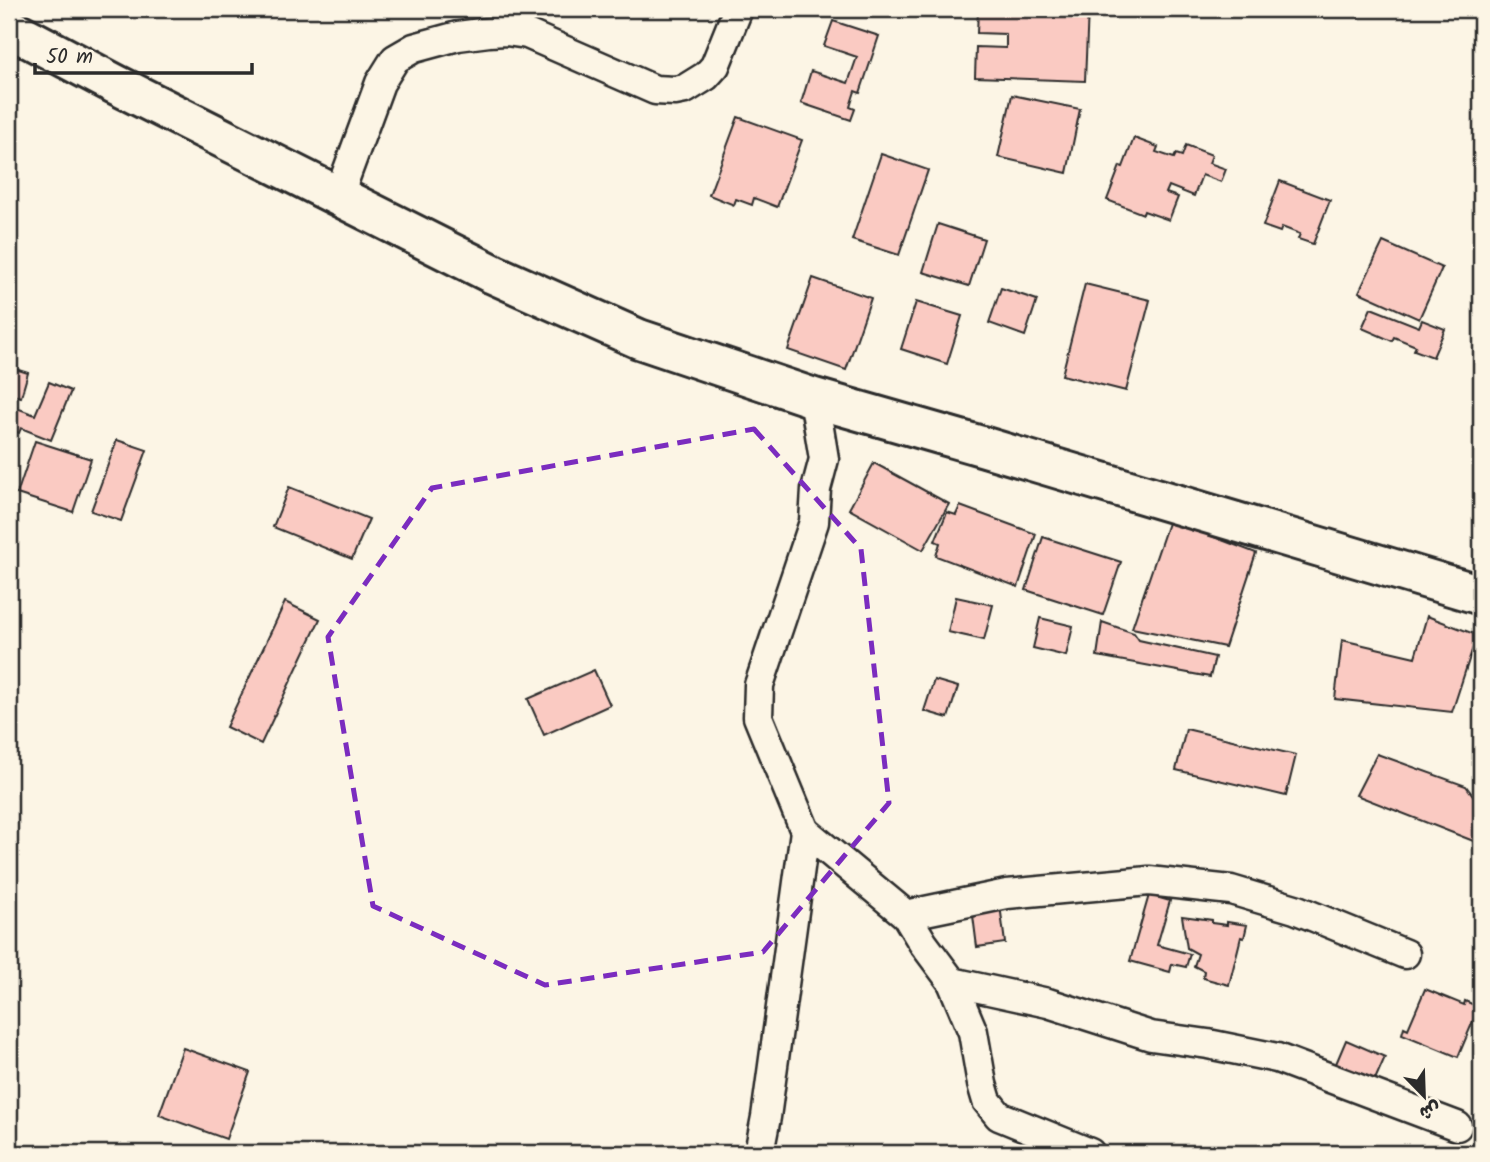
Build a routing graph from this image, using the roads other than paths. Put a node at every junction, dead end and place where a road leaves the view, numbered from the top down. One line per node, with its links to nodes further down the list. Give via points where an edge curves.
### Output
1 (738, 9): 3 (street, via 715,66 695,83 675,91 655,89 527,34 489,32 414,48 395,59 380,83)
2 (9, 28): 3 (main road)
3 (338, 197): 4 (main road, via 639,340)
4 (814, 398): 5 (main road); 6 (street, via 824,459 814,522 759,685 758,717)
5 (1481, 595)
6 (805, 831): 7 (street); 11 (street)
7 (906, 915): 8 (street, via 1007,894 1149,881 1231,890 1295,909); 9 (street)
8 (1405, 954)
9 (952, 982): 10 (street, via 1048,1003 1151,1036 1277,1058); 12 (street, via 973,1032 987,1101 999,1116)
10 (1457, 1126)
11 (759, 1153)
12 (1090, 1153)

